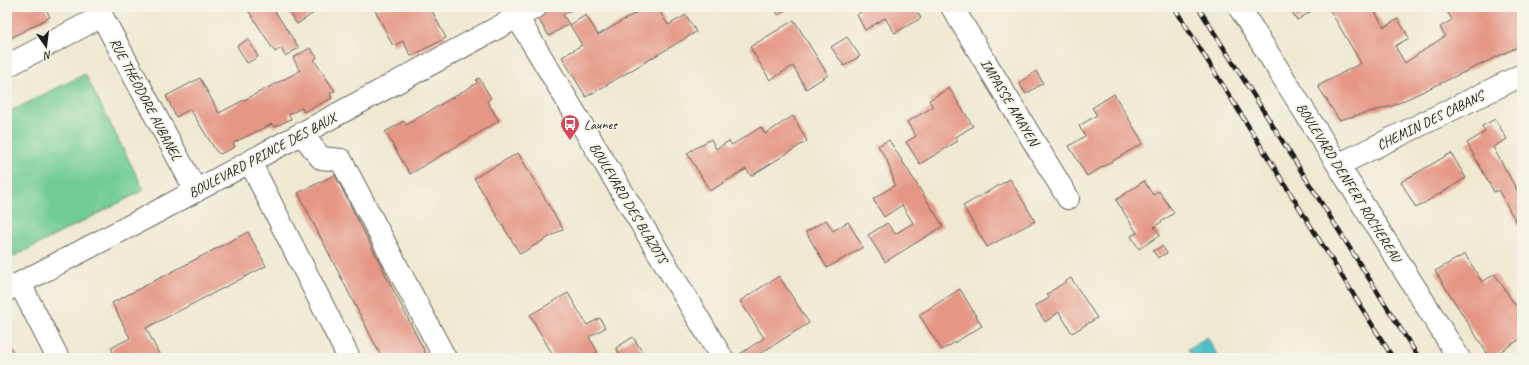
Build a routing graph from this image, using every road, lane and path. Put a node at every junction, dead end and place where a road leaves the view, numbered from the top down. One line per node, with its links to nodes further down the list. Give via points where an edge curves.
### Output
1 (536, 7): 5 (street, BOULEVARD PRINCE DES BAUX)
2 (952, 7): 12 (street, IMPASSE AMAYEN)
3 (1238, 7): 10 (street, BOULEVARD DENFERT ROCHEREAU)
4 (99, 12): 6 (street); 11 (street, RUE THÉODORE AUBANEL)
5 (514, 13): 8 (street, BOULEVARD PRINCE DES BAUX); 17 (street, BOULEVARD DES BLAZOTS)
6 (7, 66)
7 (1522, 75): 10 (street, CHEMIN DES CABANS)
8 (302, 134): 9 (street, BOULEVARD PRINCE DES BAUX); 16 (street, via 321,158 341,160)
9 (250, 162): 11 (street, BOULEVARD PRINCE DES BAUX); 15 (street)
10 (1338, 165): 18 (street, BOULEVARD DENFERT ROCHEREAU)
11 (196, 191): 13 (street, BOULEVARD PRINCE DES BAUX)
12 (1068, 198)
13 (14, 287): 14 (street)
14 (58, 358)
15 (349, 358)
16 (445, 358)
17 (722, 358)
18 (1459, 358)

